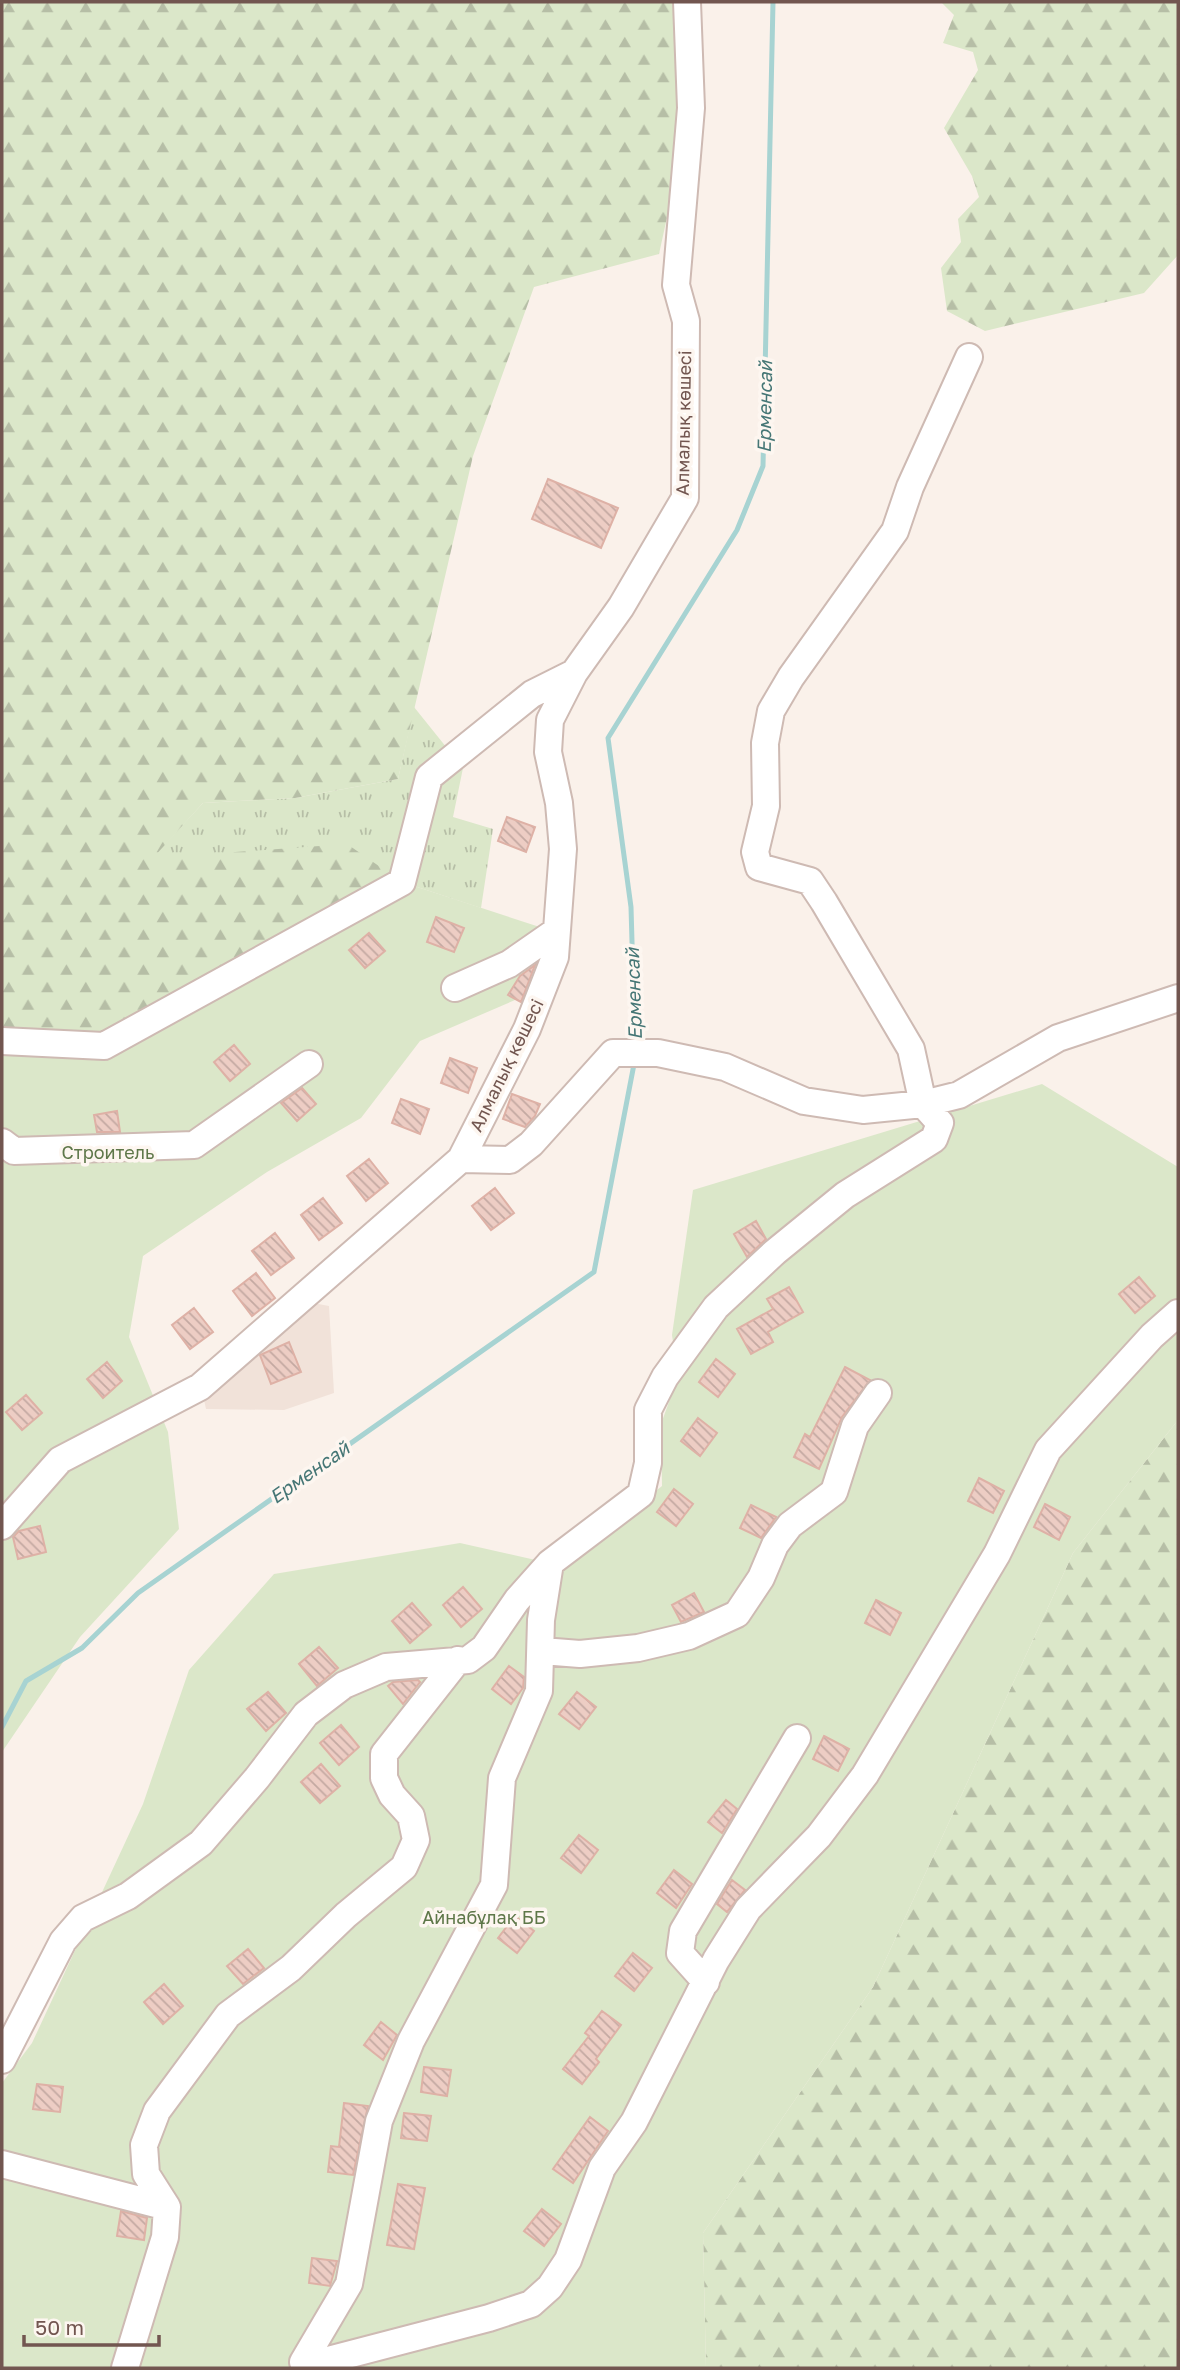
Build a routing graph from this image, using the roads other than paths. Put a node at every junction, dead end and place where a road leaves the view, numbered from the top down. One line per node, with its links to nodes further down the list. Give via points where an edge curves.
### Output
1 (687, 2): 3 (street, Алмалық көшесі, via 691,108 676,285 685,321 685,498 621,607)
2 (969, 357): 9 (street, via 909,486 895,531 771,711 765,743 766,806 755,852 759,867 810,881 911,1049)
3 (573, 673): 4 (street, Алмалық көшесі, via 550,720 548,752 563,849); 7 (street, via 533,694 429,777 402,882 104,1046)
4 (555, 932): 5 (street, via 509,964); 11 (street, Алмалық көшесі, via 555,957 527,1029)
5 (455, 988)
6 (1178, 998): 9 (street, via 1058,1038 959,1095)
7 (2, 1041)
8 (309, 1064): 10 (street, via 194,1145 14,1151)
9 (923, 1104): 11 (street, via 863,1110 804,1101 725,1067 658,1053 621,1051 613,1053 531,1144 510,1160); 15 (street, via 940,1123 934,1139 845,1195 716,1307 665,1377 648,1410 648,1463 641,1494)
10 (2, 1142)
11 (461, 1158): 14 (street, Алмалық көшесі, via 200,1387 60,1460)
12 (1178, 1313): 19 (street, via 1048,1450 997,1554 865,1775 819,1836 748,1909)
13 (878, 1393): 16 (street, via 855,1426 834,1492 790,1525 737,1614 689,1636 638,1648 580,1654)
14 (2, 1526)
15 (550, 1563): 16 (street, via 541,1620); 17 (street, via 484,1648 468,1660)
16 (542, 1651): 23 (street, via 539,1691 502,1778 494,1885 411,2041 380,2121 349,2284)
17 (458, 1660): 20 (street, via 386,1667 344,1685 306,1714 201,1843 128,1896 83,1917 63,1941); 22 (street, via 384,1754 384,1778 411,1816 416,1840 404,1867 291,1968 228,2015 157,2111 144,2145 146,2174)
18 (797, 1738): 19 (street, via 683,1931 680,1953)
19 (706, 1982): 23 (street, via 634,2122 602,2168 568,2260 550,2287 531,2304 489,2318)
20 (2, 2060)
21 (4, 2169): 22 (street)
22 (167, 2207): 24 (street, via 165,2237)
23 (315, 2365)
24 (125, 2368)

